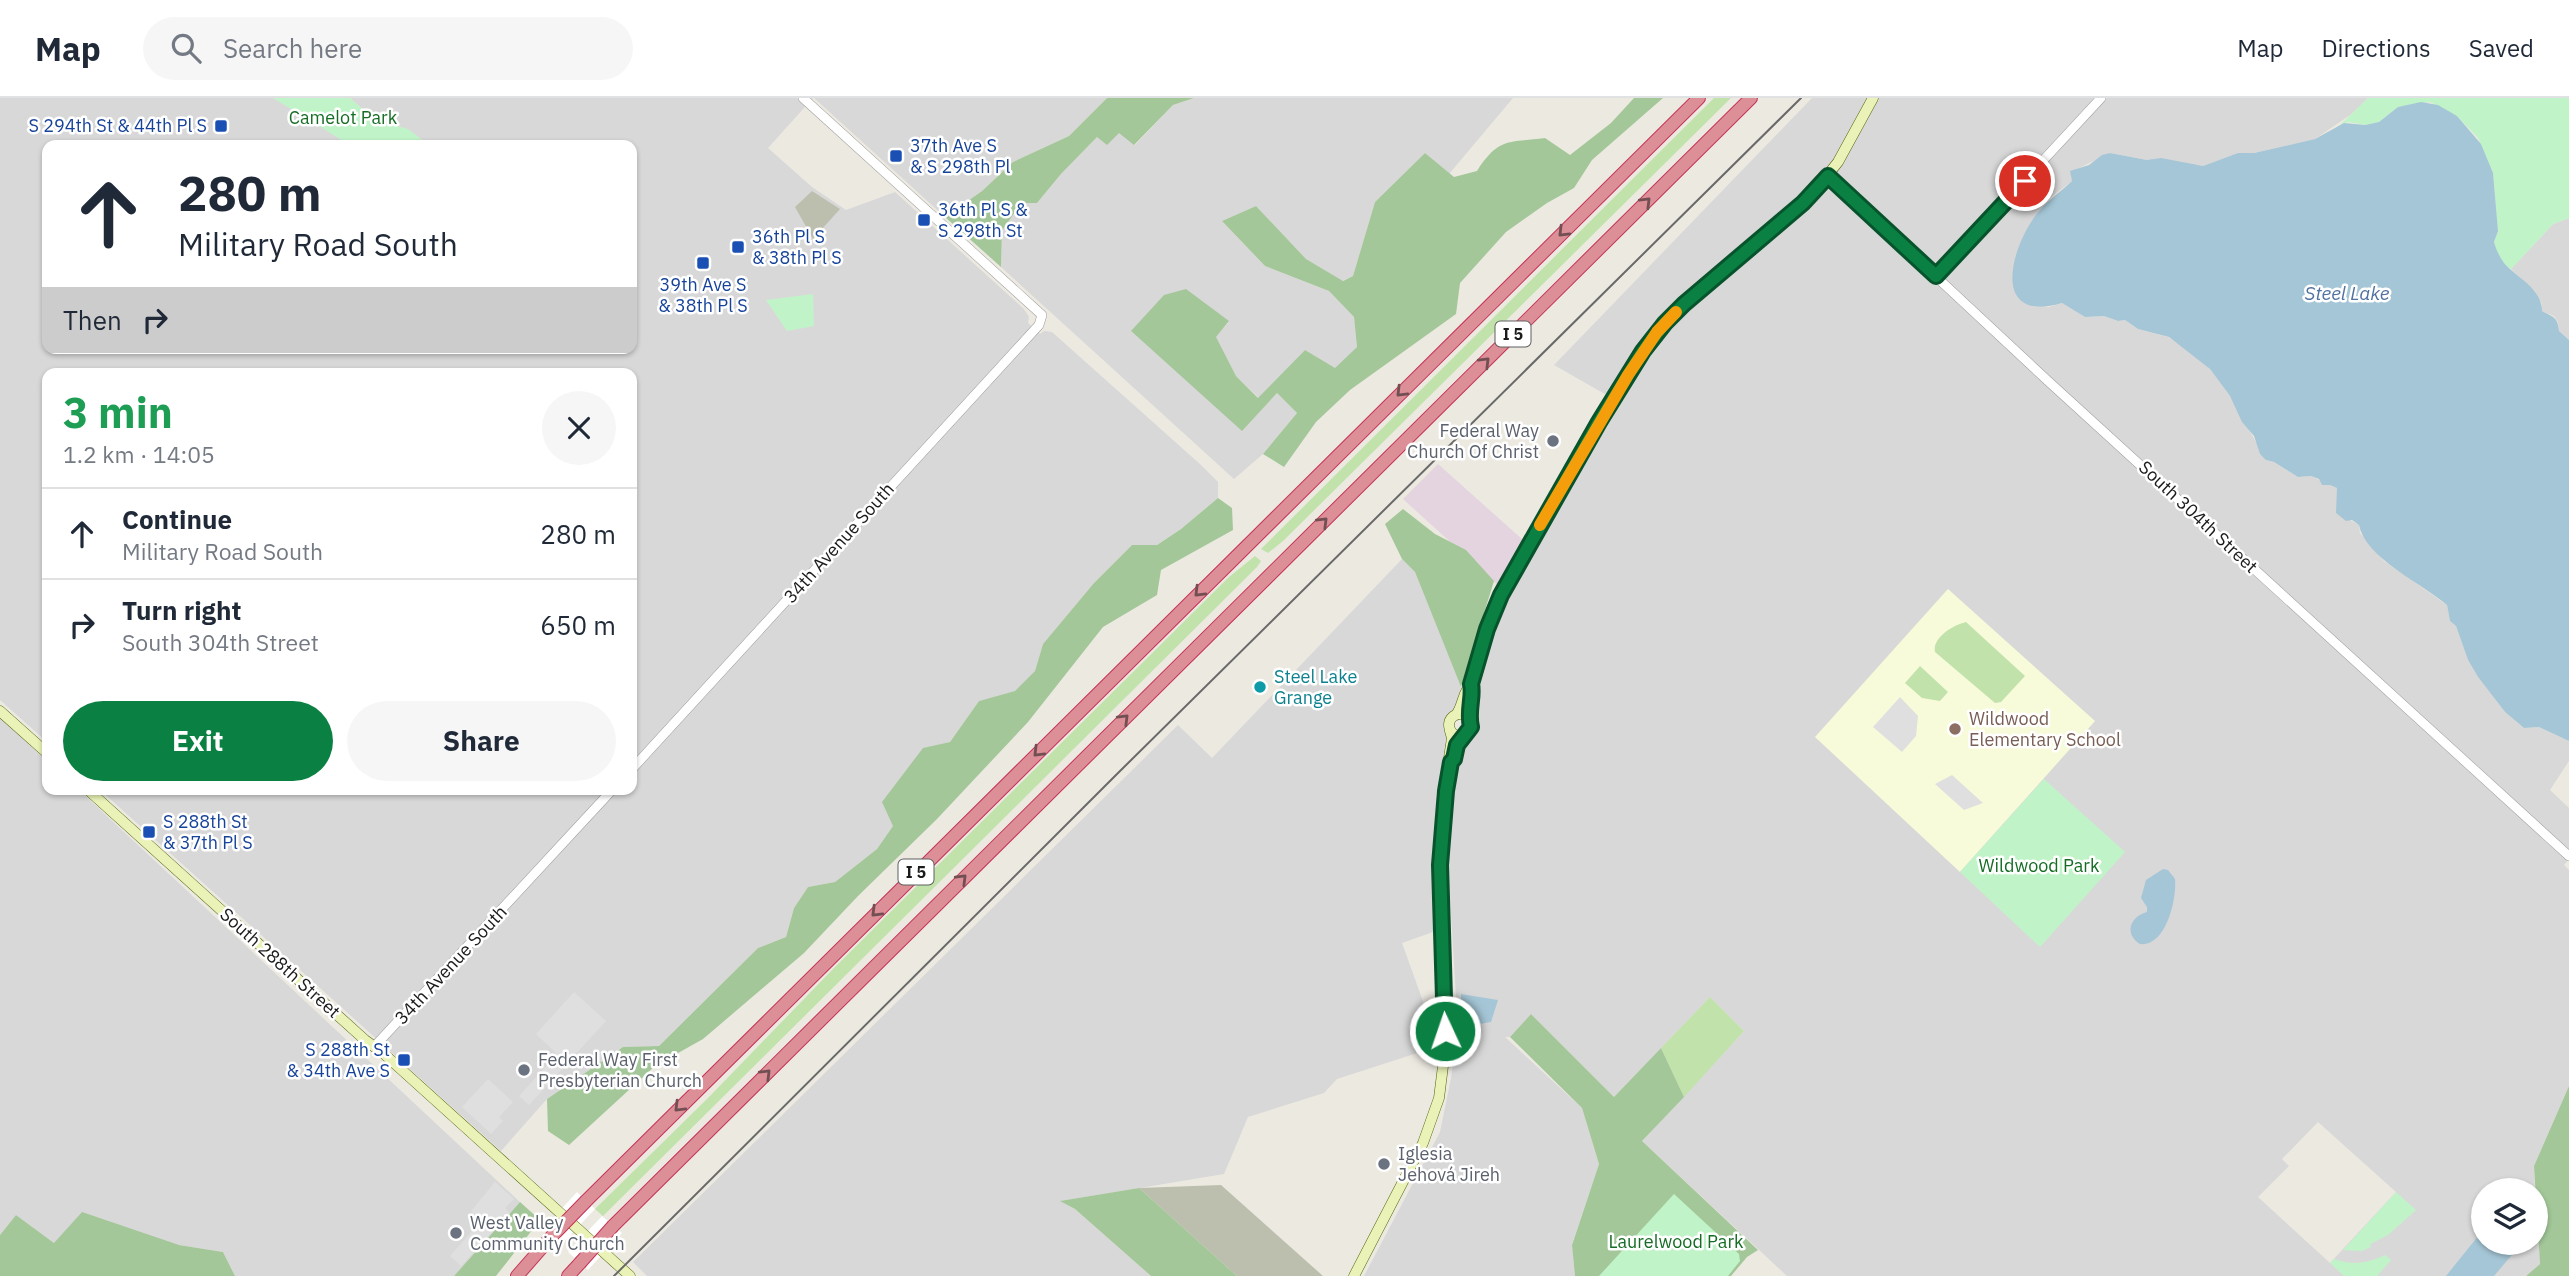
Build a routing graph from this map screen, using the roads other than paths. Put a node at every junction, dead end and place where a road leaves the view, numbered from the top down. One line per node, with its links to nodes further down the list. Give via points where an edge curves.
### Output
1 (803, 98): 16 (street, 34th Avenue South, via 1042,315 1039,325)
2 (1699, 98): 21 (highway, I 5, one-way to 21, bridge, via 586,1200)
3 (1751, 98): 22 (highway, I 5, one-way to 3, bridge)
4 (1873, 98): 6 (main road)
5 (2101, 98): 7 (street)
6 (1828, 176): 7 (street, South 304th Street); 8 (main road, via 1803,203 1684,304 1643,351 1501,595)
7 (1936, 276): 19 (street, South 304th Street)
8 (1471, 684): 10 (main road); 11 (main road)
9 (0, 711): 14 (main road)
10 (1456, 715): 11 (main road); 12 (main road, via 1449,722)
11 (1469, 720): 13 (main road)
12 (1450, 731): 13 (main road); 15 (main road)
13 (1464, 735): 15 (main road)
14 (42, 749)
15 (1451, 762): 24 (main road, via 1440,865 1445,1040 1439,1098 1423,1143)
16 (637, 764)
17 (94, 795): 20 (main road, South 288th Street)
18 (607, 795): 20 (street, 34th Avenue South)
19 (2569, 856)
20 (374, 1047): 23 (main road, South 288th Street)
21 (517, 1276)
22 (568, 1276)
23 (630, 1276)
24 (1354, 1276)

